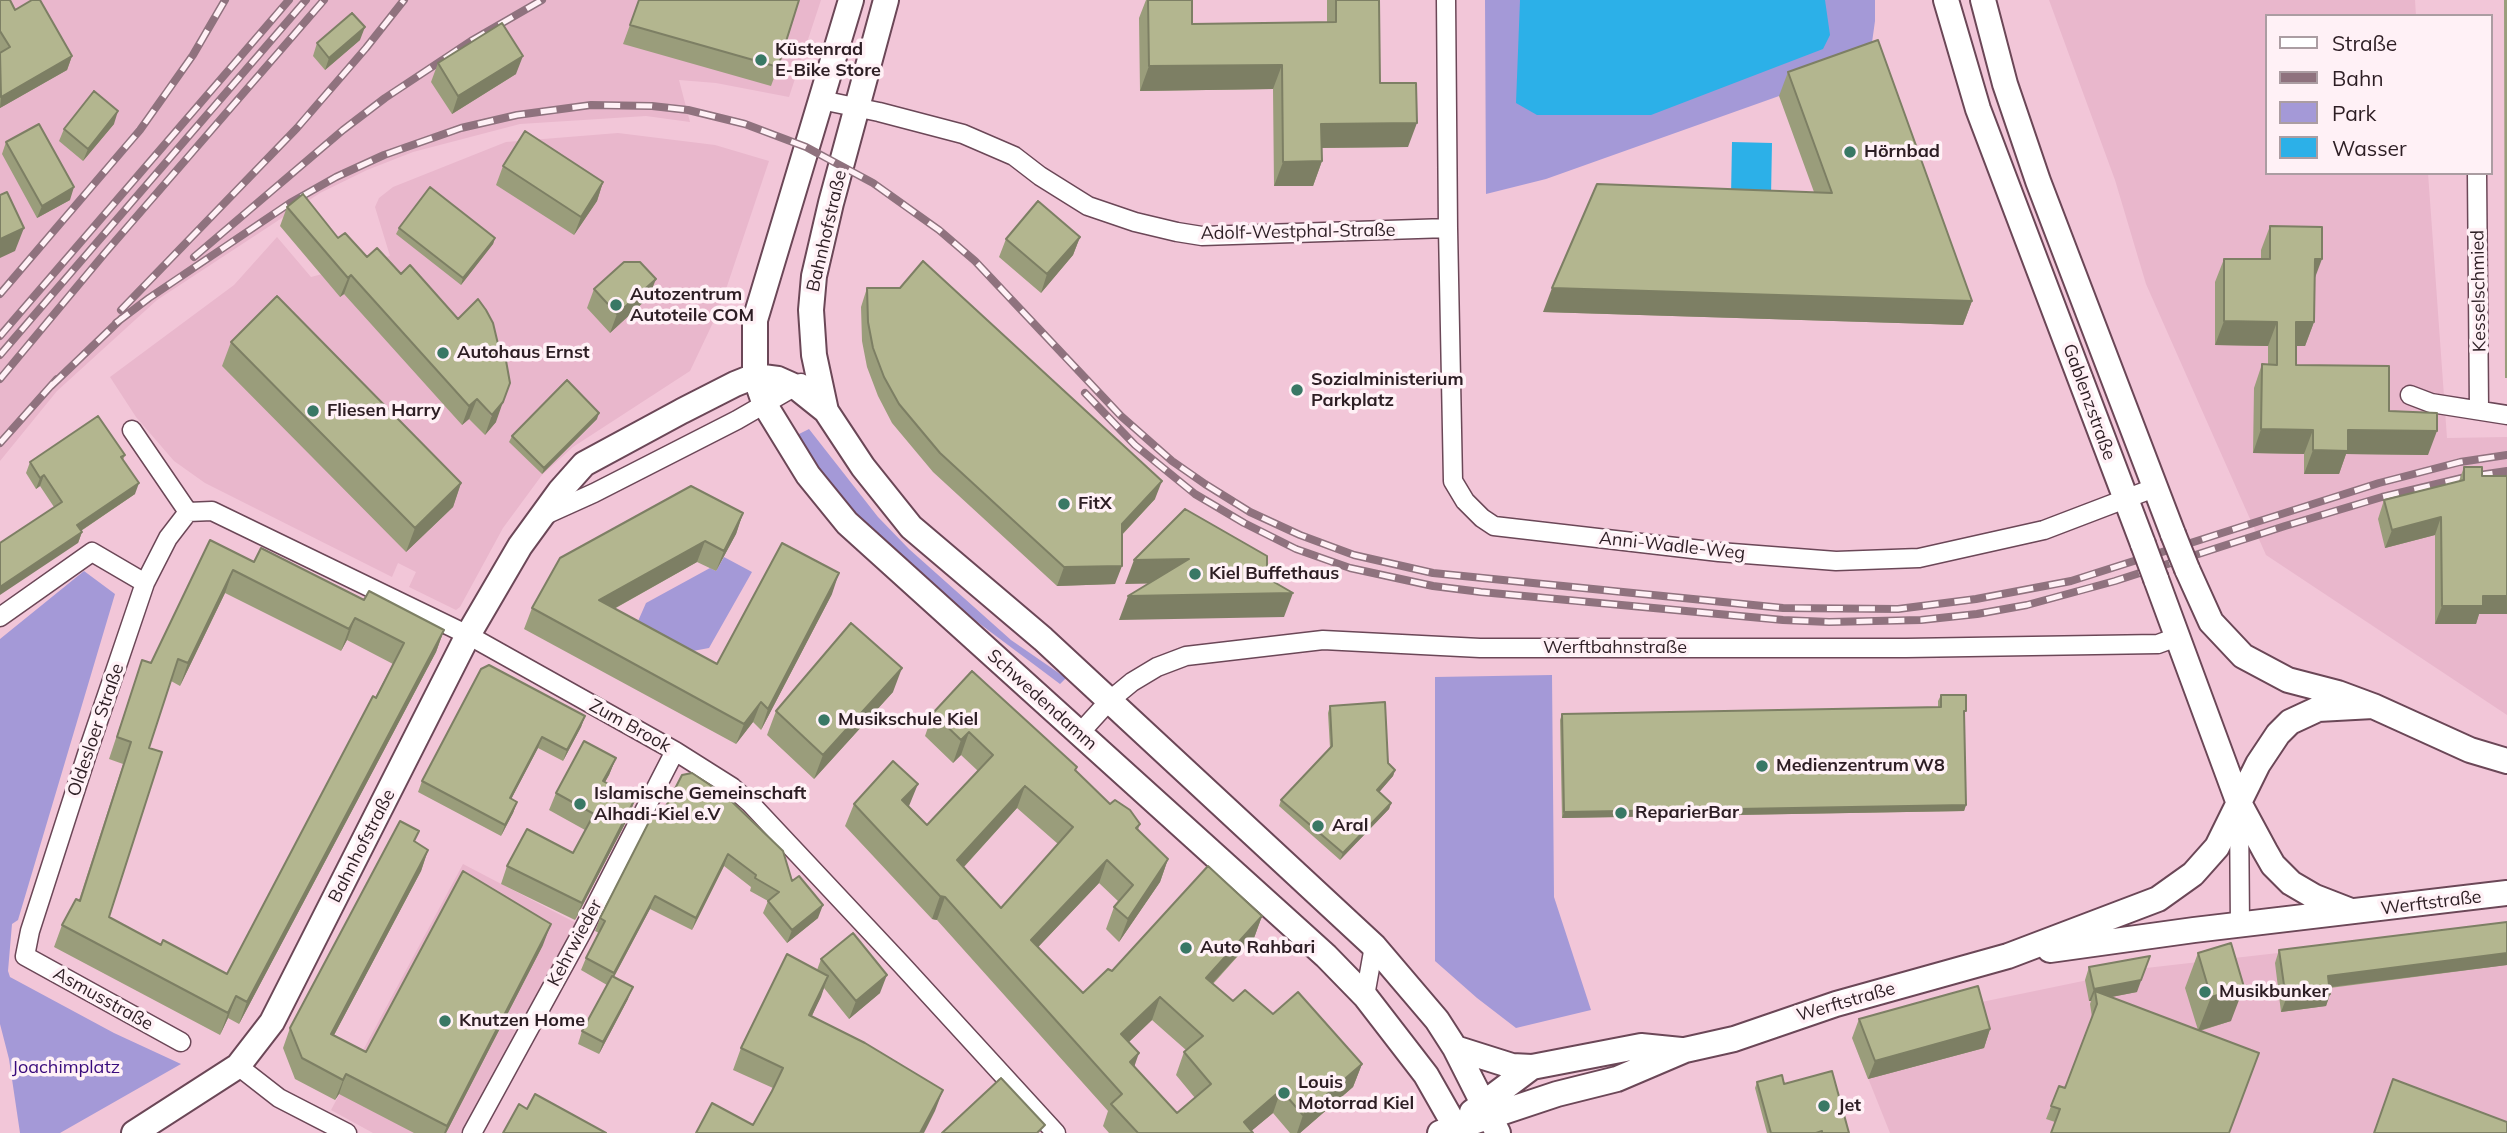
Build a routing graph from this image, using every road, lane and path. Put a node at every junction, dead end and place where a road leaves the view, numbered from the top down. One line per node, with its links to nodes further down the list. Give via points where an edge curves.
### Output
1 (851, 0): 6 (main road)
2 (886, 0): 7 (main road, Bahnhofstraße)
3 (1446, 0): 9 (street)
4 (1946, 0): 20 (main road, Gablenzstraße, via 1992,145)
5 (1985, 9): 19 (main road, Gablenzstraße, via 2038,181)
6 (821, 100): 7 (street, Adolf-Westphal-Straße); 11 (main road, via 755,320)
7 (856, 107): 9 (street, Adolf-Westphal-Straße, via 963,134 1014,156 1088,206 1177,232 1202,236); 10 (main road, Bahnhofstraße, via 814,276 811,310)
8 (2477, 175): 15 (street, Kesselschmied)
9 (1448, 228): 20 (street, Anni-Wadle-Weg, via 1452,481 1465,501 1494,526 1836,561 1919,558 2044,530)
10 (816, 365): 12 (street, Bahnhofstraße); 16 (main road)
11 (755, 376): 12 (main road); 14 (main road, Schwedendamm); 22 (main road, Bahnhofstraße, via 584,464)
12 (796, 387): 14 (street, Bahnhofstraße); 16 (main road)
13 (2410, 395): 15 (street)
14 (765, 405): 22 (street, Bahnhofstraße); 30 (main road, Schwedendamm, via 808,475 847,523)
15 (2479, 410): 17 (street)
16 (826, 411): 28 (main road, via 911,527)
17 (2507, 415)
18 (132, 430): 21 (street)
19 (2154, 488): 20 (street, Anni-Wadle-Weg); 23 (main road, Gablenzstraße, bridge)
20 (2125, 500): 27 (main road, Gablenzstraße, bridge)
21 (188, 512): 24 (street, Oldesloer Straße, via 168,538); 26 (street, Zum Brook, via 212,511)
22 (543, 516): 26 (main road, Bahnhofstraße)
23 (2187, 569): 29 (main road, Werftstraße, via 2211,622 2243,656 2288,680)
24 (145, 583): 25 (street, via 92,552); 39 (street, Oldesloer Straße)
25 (0, 617)
26 (468, 635): 31 (street, Zum Brook); 44 (main road, Bahnhofstraße, via 272,1022)
27 (2177, 637): 28 (street, Werftbahnstraße, via 2158,644 1906,648 1480,648 1323,640 1186,656 1157,667); 33 (main road, Gablenzstraße)
28 (1109, 701): 30 (street, Werftbahnstraße); 37 (main road)
29 (2372, 706): 32 (main road, Werftstraße, via 2470,750); 33 (main road, Werftstraße, via 2318,709 2290,722 2258,764)
30 (1079, 734): 40 (main road, Schwedendamm)
31 (675, 751): 50 (street, Kehrwieder); 51 (street, Zum Brook, via 751,804)
32 (2507, 761)
33 (2238, 801): 35 (main road, Werftstraße, via 2273,865 2291,883); 36 (street, Werftstraße); 38 (main road, Werftstraße, via 2217,847 2193,874 2158,899)
34 (2507, 894): 35 (main road, Werftstraße)
35 (2355, 912): 36 (main road, Werftstraße)
36 (2240, 926): 38 (main road, Werftstraße)
37 (1374, 946): 40 (street); 42 (main road)
38 (2008, 956): 43 (main road, Werftstraße)
39 (25, 957): 41 (street, Asmusstraße)
40 (1365, 996): 47 (main road, Schwedendamm, via 1426,1075)
41 (181, 1042)
42 (1455, 1048): 45 (main road, Werftstraße, via 1512,1066); 46 (main road)
43 (1685, 1050): 45 (main road, Werftstraße, via 1641,1046); 46 (main road, Werftstraße, via 1617,1079)
44 (238, 1066): 48 (main road, Bahnhofstraße); 49 (street, via 279,1098)
45 (1532, 1067): 46 (main road, Werftstraße)
46 (1490, 1117): 47 (main road)
47 (1451, 1131)
48 (134, 1133)
49 (347, 1133)
50 (472, 1133)
51 (1056, 1133)

